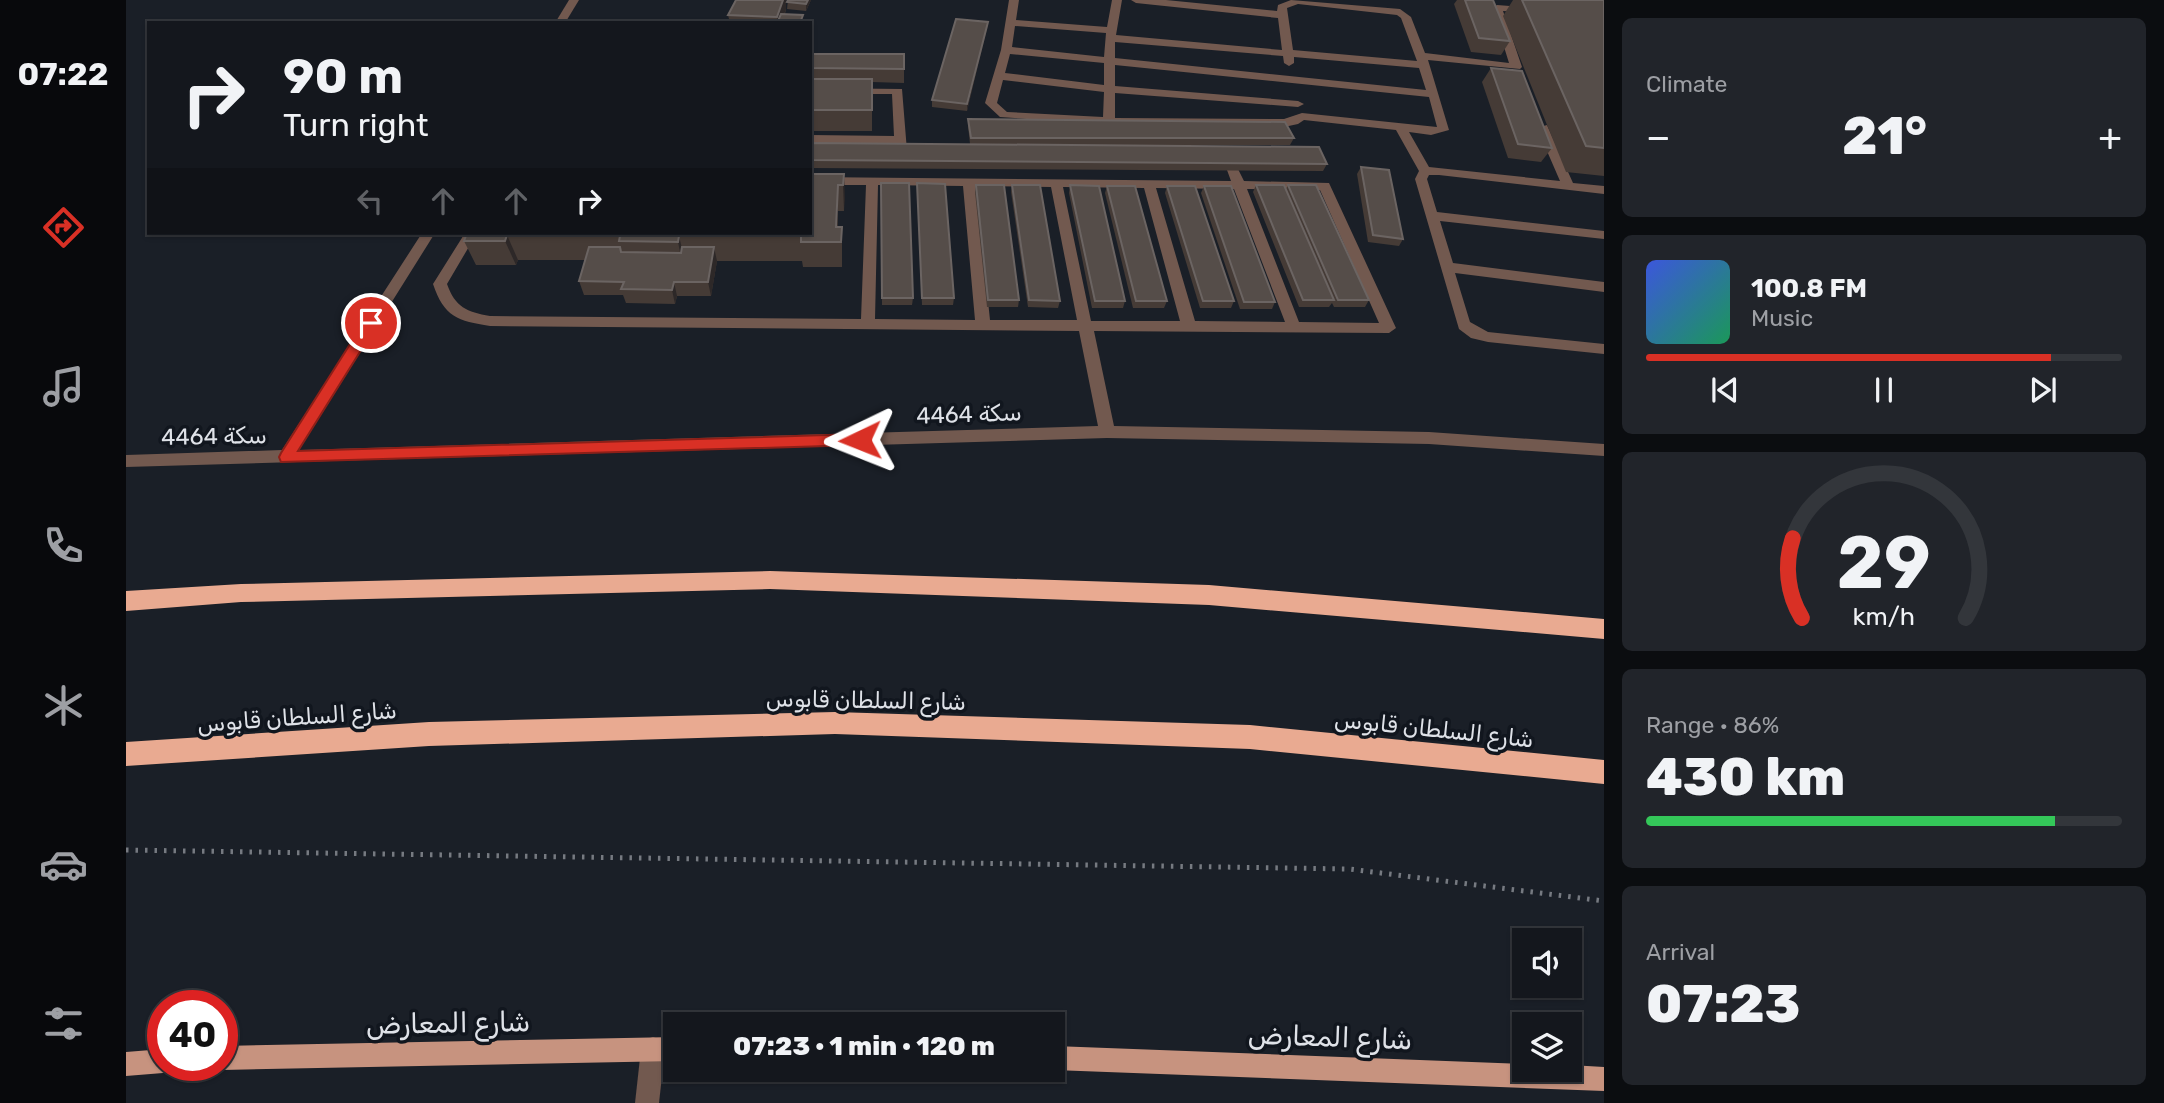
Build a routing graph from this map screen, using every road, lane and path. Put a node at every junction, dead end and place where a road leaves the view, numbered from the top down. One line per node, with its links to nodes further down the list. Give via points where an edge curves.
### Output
1 (574, 0): 7 (street)
2 (1014, 0): 8 (street)
3 (1117, 0): 9 (street)
4 (1136, 0): 6 (street)
5 (1543, 11): 12 (street, via 1497,8 1518,73)
6 (1283, 15): 11 (street); 12 (street, via 1282,7 1297,1 1400,12)
7 (561, 21)
8 (1011, 23): 9 (street); 10 (street)
9 (1110, 34): 11 (street); 13 (street)
10 (1006, 50): 13 (street); 14 (street)
11 (1288, 51): 12 (street); 15 (street)
12 (1423, 60): 18 (street)
13 (1111, 63): 15 (street); 16 (street)
14 (999, 75): 16 (street); 21 (street, via 991,103 1004,115)
15 (1290, 78): 18 (street); 19 (street)
16 (1110, 89): 19 (street); 21 (street)
17 (812, 91): 23 (street, via 898,91 901,145)
18 (1434, 94): 22 (street, via 1443,130)
19 (1300, 110): 21 (street, via 1294,122 1283,124); 22 (street)
20 (1537, 114): 32 (street)
21 (1109, 121)
22 (1400, 127): 25 (street)
23 (812, 139)
24 (1233, 170): 31 (street)
25 (1425, 171): 32 (street); 34 (street, via 1421,179)
26 (812, 181): 27 (street)
27 (872, 181): 28 (street); 40 (street)
28 (969, 183): 29 (street); 41 (street)
29 (1056, 183): 30 (street); 42 (street)
30 (1149, 184): 31 (street); 43 (street)
31 (1239, 185): 44 (street); 44 (street, via 1325,186 1389,328)
32 (1568, 186): 33 (street)
33 (1604, 190)
34 (1432, 216): 37 (street); 38 (street)
35 (427, 235): 48 (street)
36 (470, 235): 40 (street, via 440,284 445,301 459,316 490,321)
37 (1604, 235)
38 (1447, 267): 39 (street); 45 (street, via 1464,325 1476,334)
39 (1604, 287)
40 (868, 323): 41 (street)
41 (983, 324): 42 (street)
42 (1084, 326): 43 (street); 46 (street)
43 (1189, 326): 44 (street)
44 (1294, 327)
45 (1604, 349)
46 (1107, 432): 47 (street, سكة 4464, via 1429,439); 48 (street, سكة 4464)
47 (1604, 450)
48 (286, 457): 49 (street, سكة 4464)
49 (126, 461)
50 (126, 601): 51 (highway, via 241,593 770,580 1209,595)
51 (1604, 629)
52 (126, 754): 53 (highway, شارع السلطان قابوس, via 429,734 835,723 1250,737)
53 (1604, 772)
54 (126, 850): 55 (path, via 1349,869)
55 (1604, 901)
56 (663, 1049): 58 (main road, شارع المعارض)
57 (663, 1052): 63 (street)
58 (238, 1058)
59 (1065, 1058): 62 (main road, شارع المعارض)
60 (147, 1062): 61 (main road)
61 (126, 1064)
62 (1604, 1079)
63 (647, 1103)

